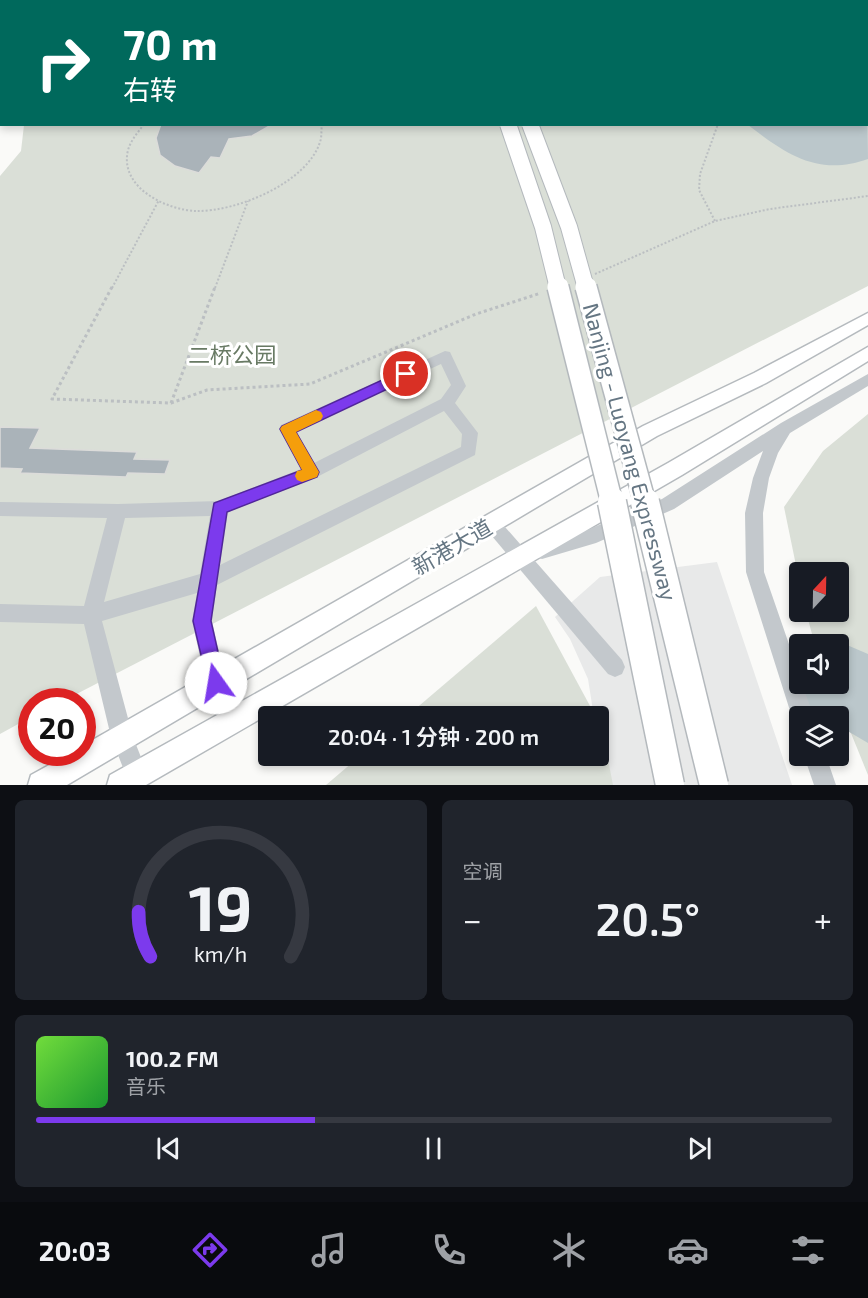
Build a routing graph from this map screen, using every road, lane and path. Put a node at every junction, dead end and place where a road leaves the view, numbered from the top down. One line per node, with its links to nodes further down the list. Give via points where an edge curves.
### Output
1 (142, 126): 7 (path, via 129,144 126,166 139,187)
2 (322, 126): 8 (path, via 320,144 305,166 277,187)
3 (509, 126): 35 (highway, Nanjing - Luoyang Expressway, bridge, via 543,227 611,498)
4 (531, 126): 36 (highway, Nanjing - Luoyang Expressway, bridge, via 569,227 641,485)
5 (717, 126): 9 (path, via 700,174 699,190)
6 (868, 196): 9 (path, via 770,209)
7 (159, 200): 8 (path, via 192,211); 15 (path, via 52,399)
8 (248, 201): 15 (path)
9 (715, 222): 10 (path)
10 (594, 274)
11 (551, 290): 15 (path, via 476,314 310,384 207,390)
12 (868, 318): 22 (main road, 新港大道, via 760,378 650,431)
13 (868, 353): 23 (main road, 新港大道)
14 (868, 379): 17 (street)
15 (171, 403)
16 (446, 403): 18 (street); 18 (street, via 459,386 446,356 287,429); 24 (street, via 470,433 469,450)
17 (787, 427): 23 (street, via 668,504 590,537); 29 (street, via 771,451 761,478 754,513 755,572)
18 (311, 472): 19 (street)
19 (220, 508): 21 (street); 24 (street)
20 (0, 509): 21 (street)
21 (118, 511): 26 (street)
22 (492, 524): 23 (street); 28 (main road, 新港大道)
23 (519, 557): 27 (street); 30 (main road, 新港大道)
24 (207, 581): 26 (street); 28 (street, via 202,621)
25 (0, 613): 26 (street)
26 (91, 615): 31 (street)
27 (615, 667)
28 (216, 683): 30 (street); 31 (main road, 新港大道)
29 (799, 706)
30 (230, 722): 33 (main road, 新港大道)
31 (122, 736): 33 (street); 34 (main road, 新港大道)
32 (818, 766): 37 (street)
33 (129, 780)
34 (41, 785)
35 (670, 785)
36 (714, 785)
37 (825, 785)

